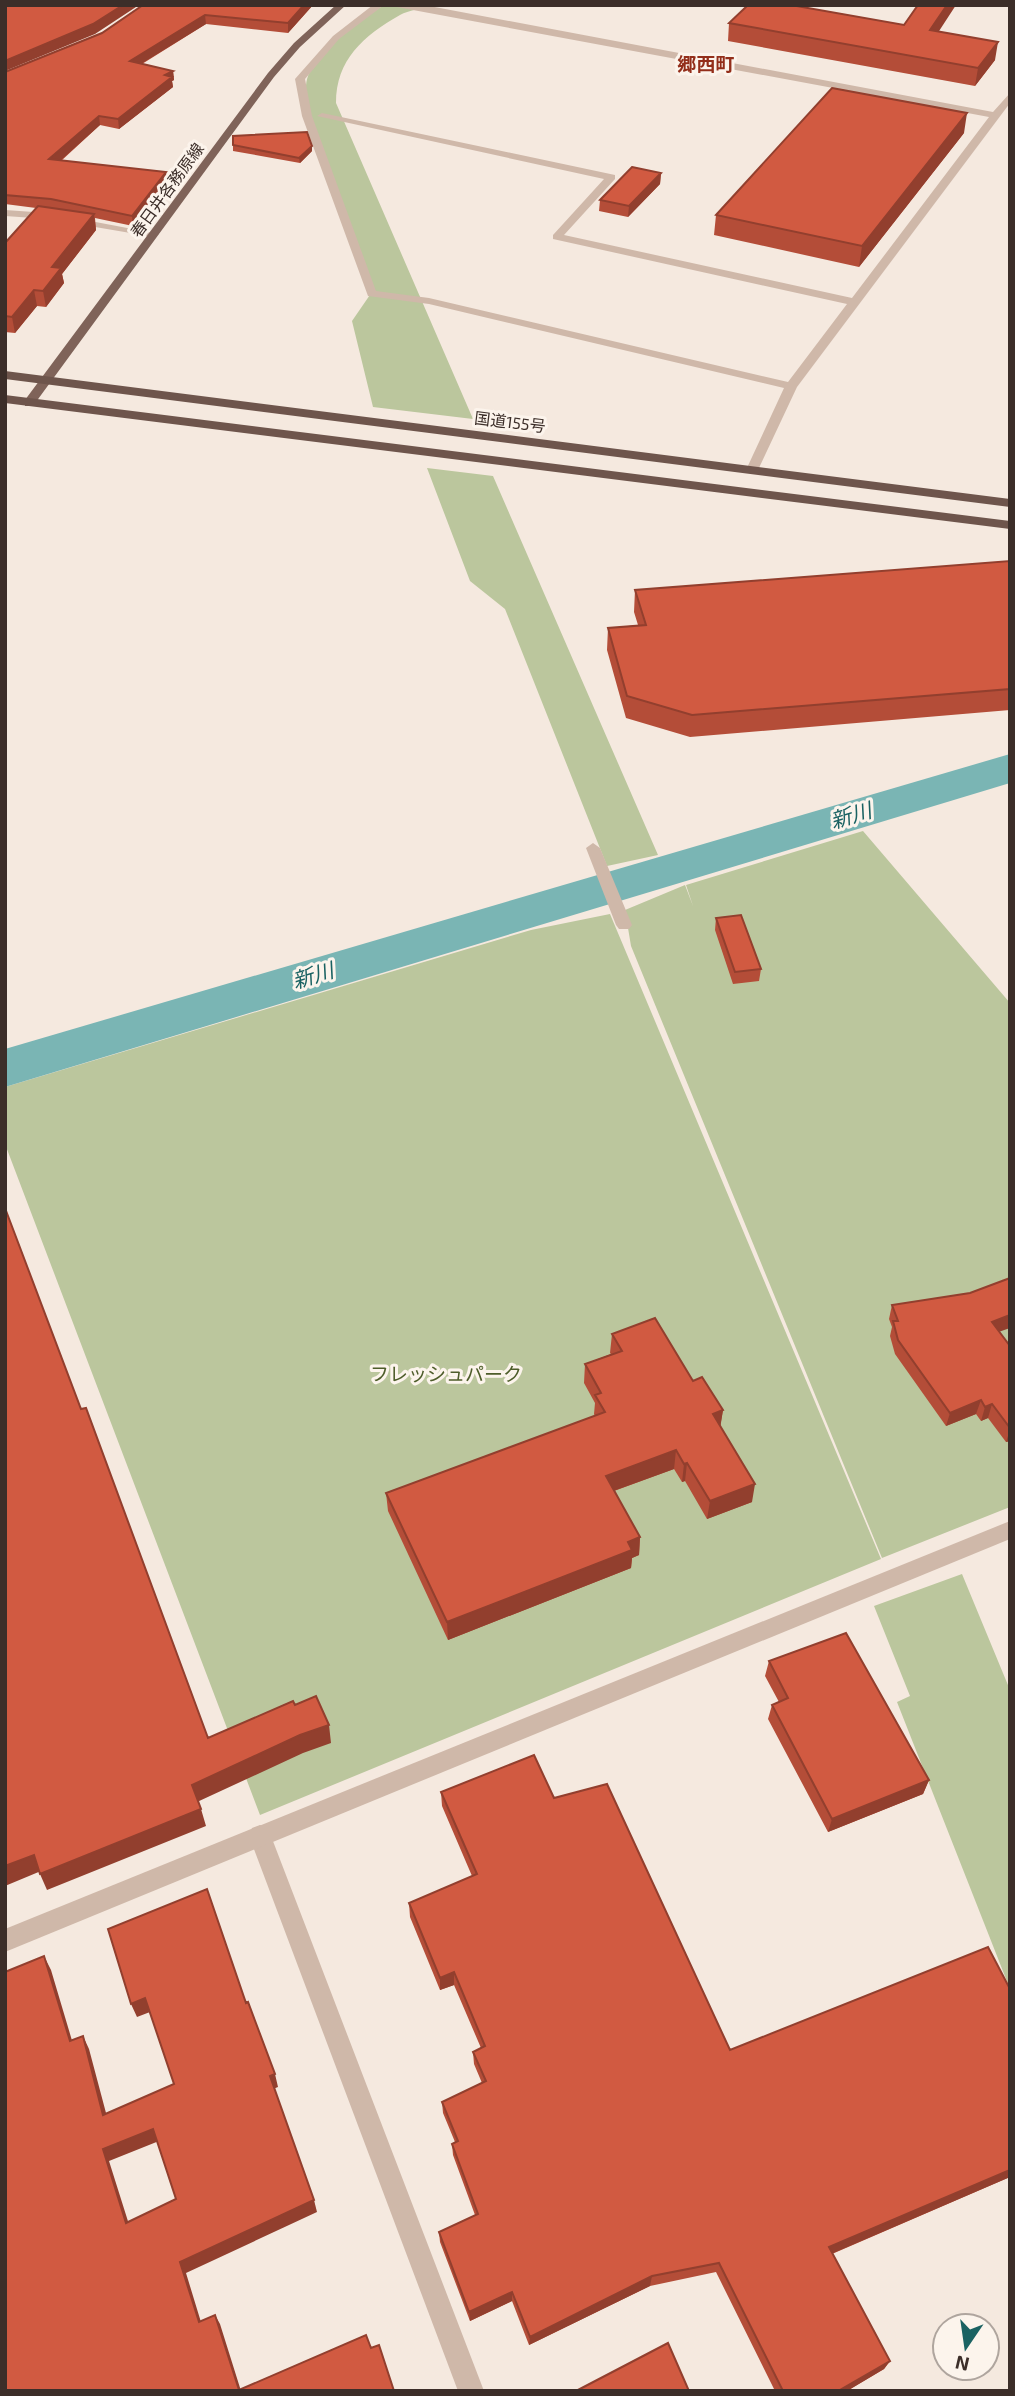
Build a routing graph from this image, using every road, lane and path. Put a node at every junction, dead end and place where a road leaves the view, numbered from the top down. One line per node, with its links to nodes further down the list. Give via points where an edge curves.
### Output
1 (342, 5): 8 (main road, 春日井各務原線, via 271,75)
2 (380, 5): 12 (street, via 335,36 300,79 307,116 372,294 429,300)
3 (390, 5): 5 (street, via 419,6)
4 (1010, 96): 5 (street)
5 (996, 115): 9 (street)
6 (322, 116): 9 (street, via 611,177 557,237)
7 (5, 213): 8 (street)
8 (154, 234): 11 (main road, 春日井各務原線)
9 (854, 302): 12 (street)
10 (5, 375): 11 (highway, 国道155号)
11 (45, 381): 14 (main road, 春日井各務原線); 15 (highway, 国道155号)
12 (790, 386): 15 (street)
13 (5, 399): 14 (highway)
14 (29, 403): 17 (highway)
15 (752, 470): 16 (highway, 国道155号)
16 (1010, 503)
17 (1010, 525)
18 (593, 848): 19 (street)
19 (624, 925)
20 (1010, 1530): 21 (street)
21 (260, 1836): 22 (street); 23 (street)
22 (5, 1941)
23 (471, 2391)

